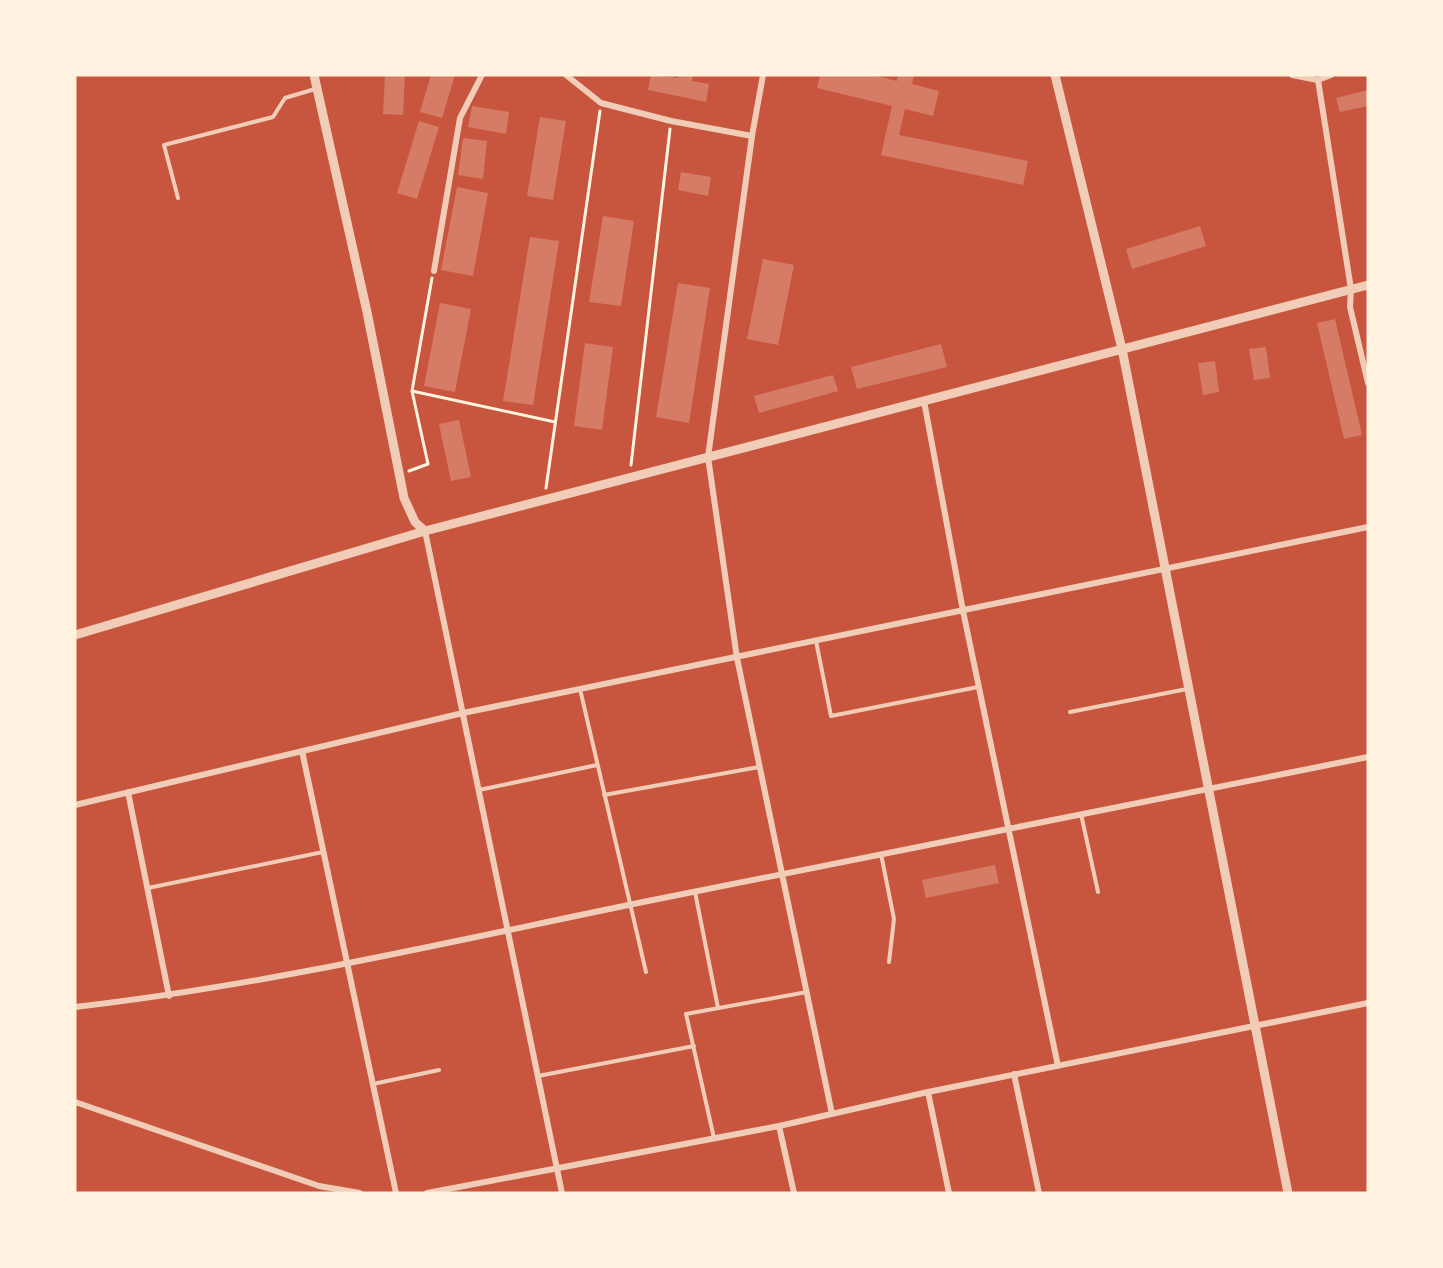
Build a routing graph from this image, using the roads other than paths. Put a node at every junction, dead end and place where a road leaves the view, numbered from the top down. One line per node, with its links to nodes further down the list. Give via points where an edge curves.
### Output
1 (314, 75): 9 (street)
2 (482, 75): 12 (street, via 460,118)
3 (566, 75): 10 (street, via 601,104)
4 (763, 75): 10 (street)
5 (1055, 75): 15 (street)
6 (1292, 75): 8 (street)
7 (1331, 75): 8 (street)
8 (1318, 80): 14 (street)
9 (317, 88): 11 (lane, via 285,98 273,117 164,145); 20 (street, via 404,498 415,522)
10 (752, 136): 18 (street)
11 (178, 198)
12 (434, 271)
13 (1368, 285): 14 (street)
14 (1351, 290): 15 (street); 16 (street, via 1350,307)
15 (1122, 349): 17 (street); 21 (street)
16 (1368, 383)
17 (924, 401): 18 (street); 22 (street)
18 (708, 458): 20 (street); 25 (street)
19 (1368, 527): 21 (street)
20 (425, 531): 23 (street); 30 (street)
21 (1167, 570): 22 (street); 28 (street)
22 (963, 611): 24 (street); 26 (street)
23 (75, 635)
24 (816, 641): 25 (street); 26 (lane, via 831,716)
25 (737, 657): 27 (street); 34 (street)
26 (978, 687): 41 (street)
27 (580, 689): 30 (street); 33 (lane)
28 (1187, 689): 29 (lane); 36 (street)
29 (1070, 712)
30 (463, 713): 31 (street); 35 (street)
31 (302, 751): 37 (street); 42 (street)
32 (1368, 757): 36 (street)
33 (597, 765): 35 (lane); 38 (lane)
34 (760, 767): 38 (lane); 44 (street)
35 (479, 790): 49 (street)
36 (1207, 790): 40 (street); 58 (street)
37 (128, 792): 39 (street); 45 (street)
38 (604, 795): 48 (lane)
39 (75, 805)
40 (1081, 814): 41 (street); 47 (lane)
41 (1007, 828): 43 (street); 60 (street)
42 (323, 852): 45 (lane); 51 (street)
43 (881, 853): 44 (street); 50 (lane, via 894,919)
44 (782, 873): 46 (street); 53 (street)
45 (147, 888): 54 (street)
46 (695, 891): 48 (street); 57 (lane)
47 (1098, 892)
48 (628, 905): 49 (street); 52 (lane)
49 (508, 930): 51 (street); 63 (street)
50 (890, 962)
51 (347, 964): 54 (street); 64 (street)
52 (646, 972)
53 (807, 992): 57 (lane); 67 (street)
54 (169, 996): 56 (street)
55 (1368, 1003): 58 (street)
56 (75, 1007)
57 (718, 1008): 59 (lane, via 686,1014)
58 (1254, 1028): 60 (street); 79 (street)
59 (694, 1046): 63 (lane); 69 (lane)
60 (1058, 1066): 62 (street)
61 (439, 1070): 64 (lane)
62 (1014, 1074): 65 (street); 78 (street)
63 (538, 1076): 70 (street)
64 (373, 1084): 73 (street)
65 (928, 1092): 67 (street); 77 (street)
66 (75, 1102): 71 (street, via 319,1186)
67 (832, 1114): 68 (street)
68 (779, 1126): 69 (street); 76 (street)
69 (714, 1138): 70 (street)
70 (557, 1168): 74 (street); 75 (street)
71 (347, 1192): 72 (street)
72 (360, 1193)
73 (396, 1193)
74 (427, 1193)
75 (562, 1193)
76 (794, 1193)
77 (949, 1193)
78 (1039, 1193)
79 (1288, 1193)

